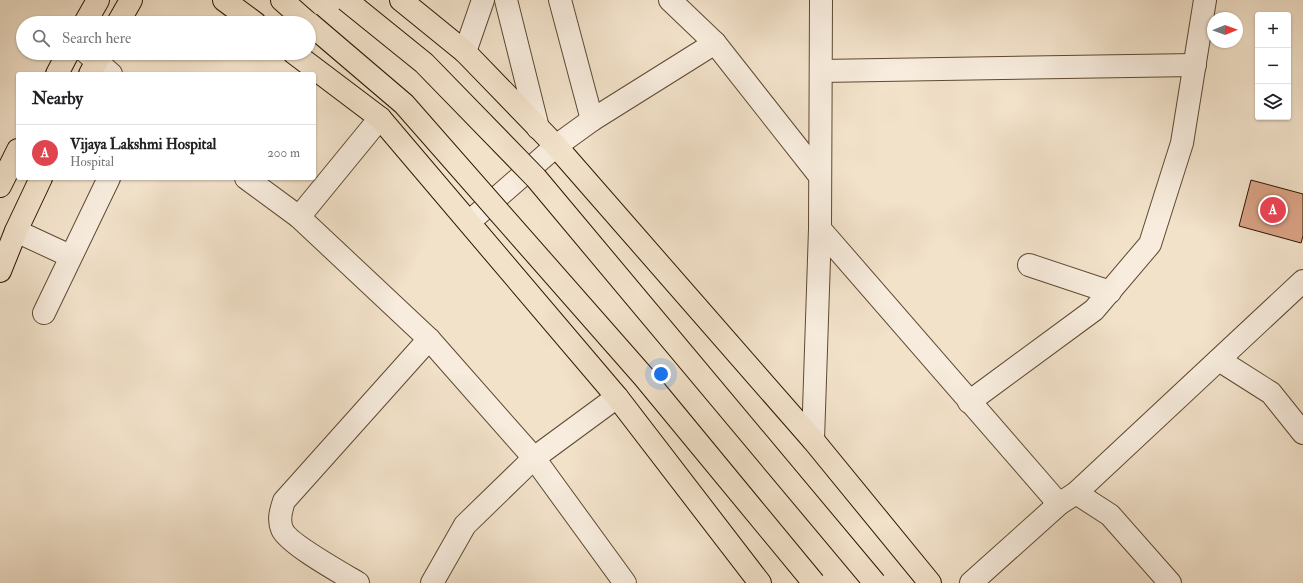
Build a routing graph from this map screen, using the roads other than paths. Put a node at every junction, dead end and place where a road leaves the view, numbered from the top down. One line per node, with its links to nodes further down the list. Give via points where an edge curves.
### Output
1 (98, 0): 13 (main road)
2 (131, 0): 14 (main road)
3 (224, 0): 15 (main road)
4 (282, 0): 16 (main road)
5 (346, 0): 58 (main road, bridge, via 424,63 536,178)
6 (401, 0): 19 (main road)
7 (483, 0): 19 (street)
8 (506, 0): 27 (street)
9 (560, 0): 26 (street)
10 (670, 0): 18 (street)
11 (821, 0): 23 (street)
12 (1205, 0): 22 (street)
13 (88, 16)
14 (122, 16)
15 (246, 16)
16 (301, 16)
17 (316, 29): 57 (main road, bridge, via 404,104 644,377)
18 (715, 43): 26 (street); 30 (street)
19 (464, 52): 27 (main road)
20 (64, 60): 24 (main road)
21 (303, 60): 25 (main road)
22 (1195, 65): 23 (street); 43 (street, via 1182,143 1150,244)
23 (820, 71): 30 (street)
24 (58, 72)
25 (380, 118): 35 (street); 36 (main road)
26 (592, 120): 28 (street)
27 (538, 128): 28 (main road)
28 (556, 146): 36 (street); 50 (main road)
29 (16, 154): 34 (main road)
30 (819, 175): 37 (street)
31 (40, 180): 38 (main road)
32 (107, 180): 39 (street)
33 (249, 180): 35 (street)
34 (0, 186)
35 (299, 218): 45 (street)
36 (469, 222): 47 (main road)
37 (820, 230): 48 (street); 50 (street)
38 (16, 231): 39 (street); 41 (main road)
39 (70, 256): 44 (street)
40 (1029, 265): 43 (street)
41 (0, 271)
42 (1303, 281): 46 (street)
43 (1110, 292): 48 (street, via 1094,310)
44 (44, 313)
45 (429, 339): 51 (street); 53 (street, via 284,501 280,514 282,530 292,541)
46 (1219, 360): 49 (street, via 1271,393); 52 (street)
47 (617, 397): 51 (street); 56 (main road)
48 (969, 402): 52 (street)
49 (1303, 433)
50 (813, 440): 59 (main road)
51 (534, 458): 54 (street, via 465,525); 55 (street)
52 (1067, 498): 60 (street); 61 (street, via 1110,515)
53 (358, 583)
54 (432, 583)
55 (624, 583)
56 (760, 583)
57 (814, 583)
58 (876, 583)
59 (930, 583)
60 (971, 583)
61 (1170, 583)

